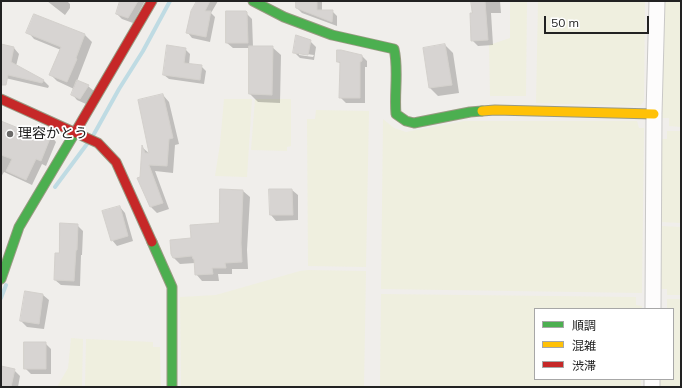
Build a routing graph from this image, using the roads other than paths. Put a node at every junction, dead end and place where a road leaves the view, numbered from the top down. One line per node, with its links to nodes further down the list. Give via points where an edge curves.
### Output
1 (152, 1): 6 (street)
2 (254, 1): 5 (street, via 284,17 332,35 394,49 396,114 406,121 414,123 495,110)
3 (657, 1): 5 (street)
4 (1, 99): 6 (street)
5 (654, 114): 8 (street)
6 (75, 133): 7 (street, via 19,227); 9 (street, via 98,143 116,162 172,287)
7 (1, 280)
8 (653, 308)
9 (172, 387)

